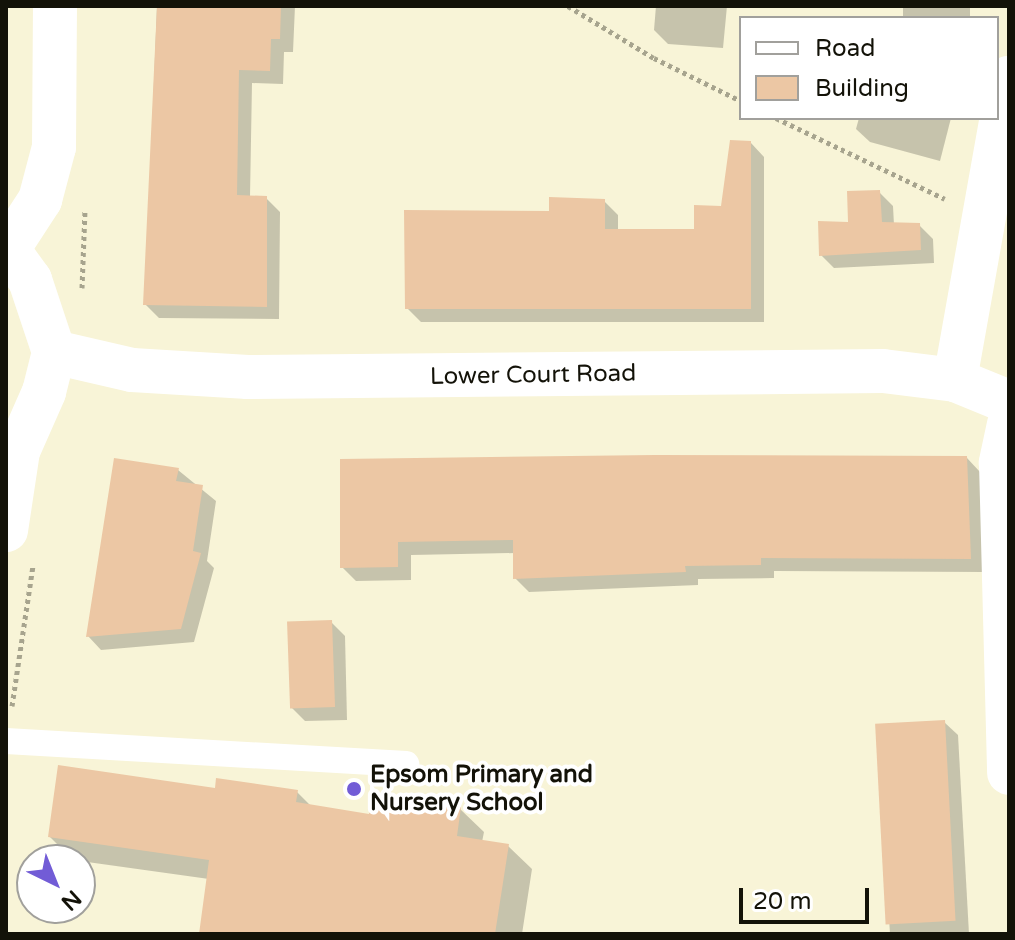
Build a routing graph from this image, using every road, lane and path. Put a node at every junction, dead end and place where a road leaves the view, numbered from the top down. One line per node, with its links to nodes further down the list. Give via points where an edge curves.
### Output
1 (55, 6): 8 (street, via 54,147 40,200)
2 (568, 6): 4 (path, via 654,58)
3 (1009, 78): 6 (street)
4 (739, 100)
5 (780, 120): 6 (path)
6 (983, 217): 11 (street)
7 (84, 235): 9 (path)
8 (7, 248): 10 (street, via 30,280)
9 (82, 291)
10 (54, 352): 11 (street, Lower Court Road, via 132,370 248,377 883,371); 14 (street, via 44,392 18,451)
11 (955, 380): 12 (street, Lower Court Road)
12 (1009, 402)
13 (1009, 424): 17 (street, via 1001,463)
14 (20, 543): 15 (path)
15 (6, 741): 16 (lane)
16 (406, 764)
17 (1009, 773)

